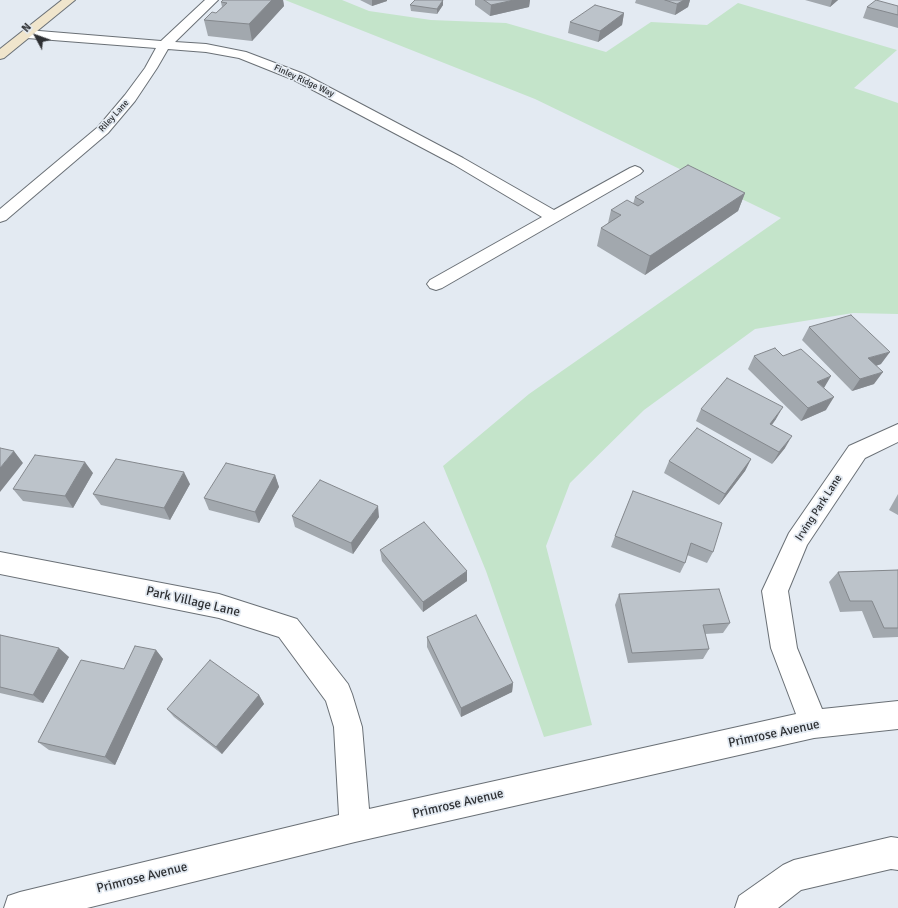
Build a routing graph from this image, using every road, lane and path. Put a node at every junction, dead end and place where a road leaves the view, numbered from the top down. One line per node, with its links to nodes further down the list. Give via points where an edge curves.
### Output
1 (69, 0): 3 (main road)
2 (212, 0): 4 (street, Riley Lane)
3 (27, 34): 4 (street, Finley Ridge Way); 5 (main road)
4 (164, 45): 7 (street, Finley Ridge Way, via 206,48 242,55 299,77 458,161); 8 (street, Riley Lane, via 130,98 103,130)
5 (0, 55)
6 (634, 171): 7 (street)
7 (553, 216): 9 (street)
8 (0, 217)
9 (436, 284)
10 (898, 432): 13 (street, Irving Park Lane, via 857,452 797,540 775,591 784,648)
11 (0, 563): 14 (street, Park Village Lane, via 219,606 288,628 338,694 348,727)
12 (898, 715): 13 (street, Primrose Avenue)
13 (814, 724): 14 (street, Primrose Avenue)
14 (355, 827): 16 (street, Primrose Avenue)
15 (898, 854): 17 (street, via 891,853 794,876)
16 (20, 908)
17 (751, 908)

